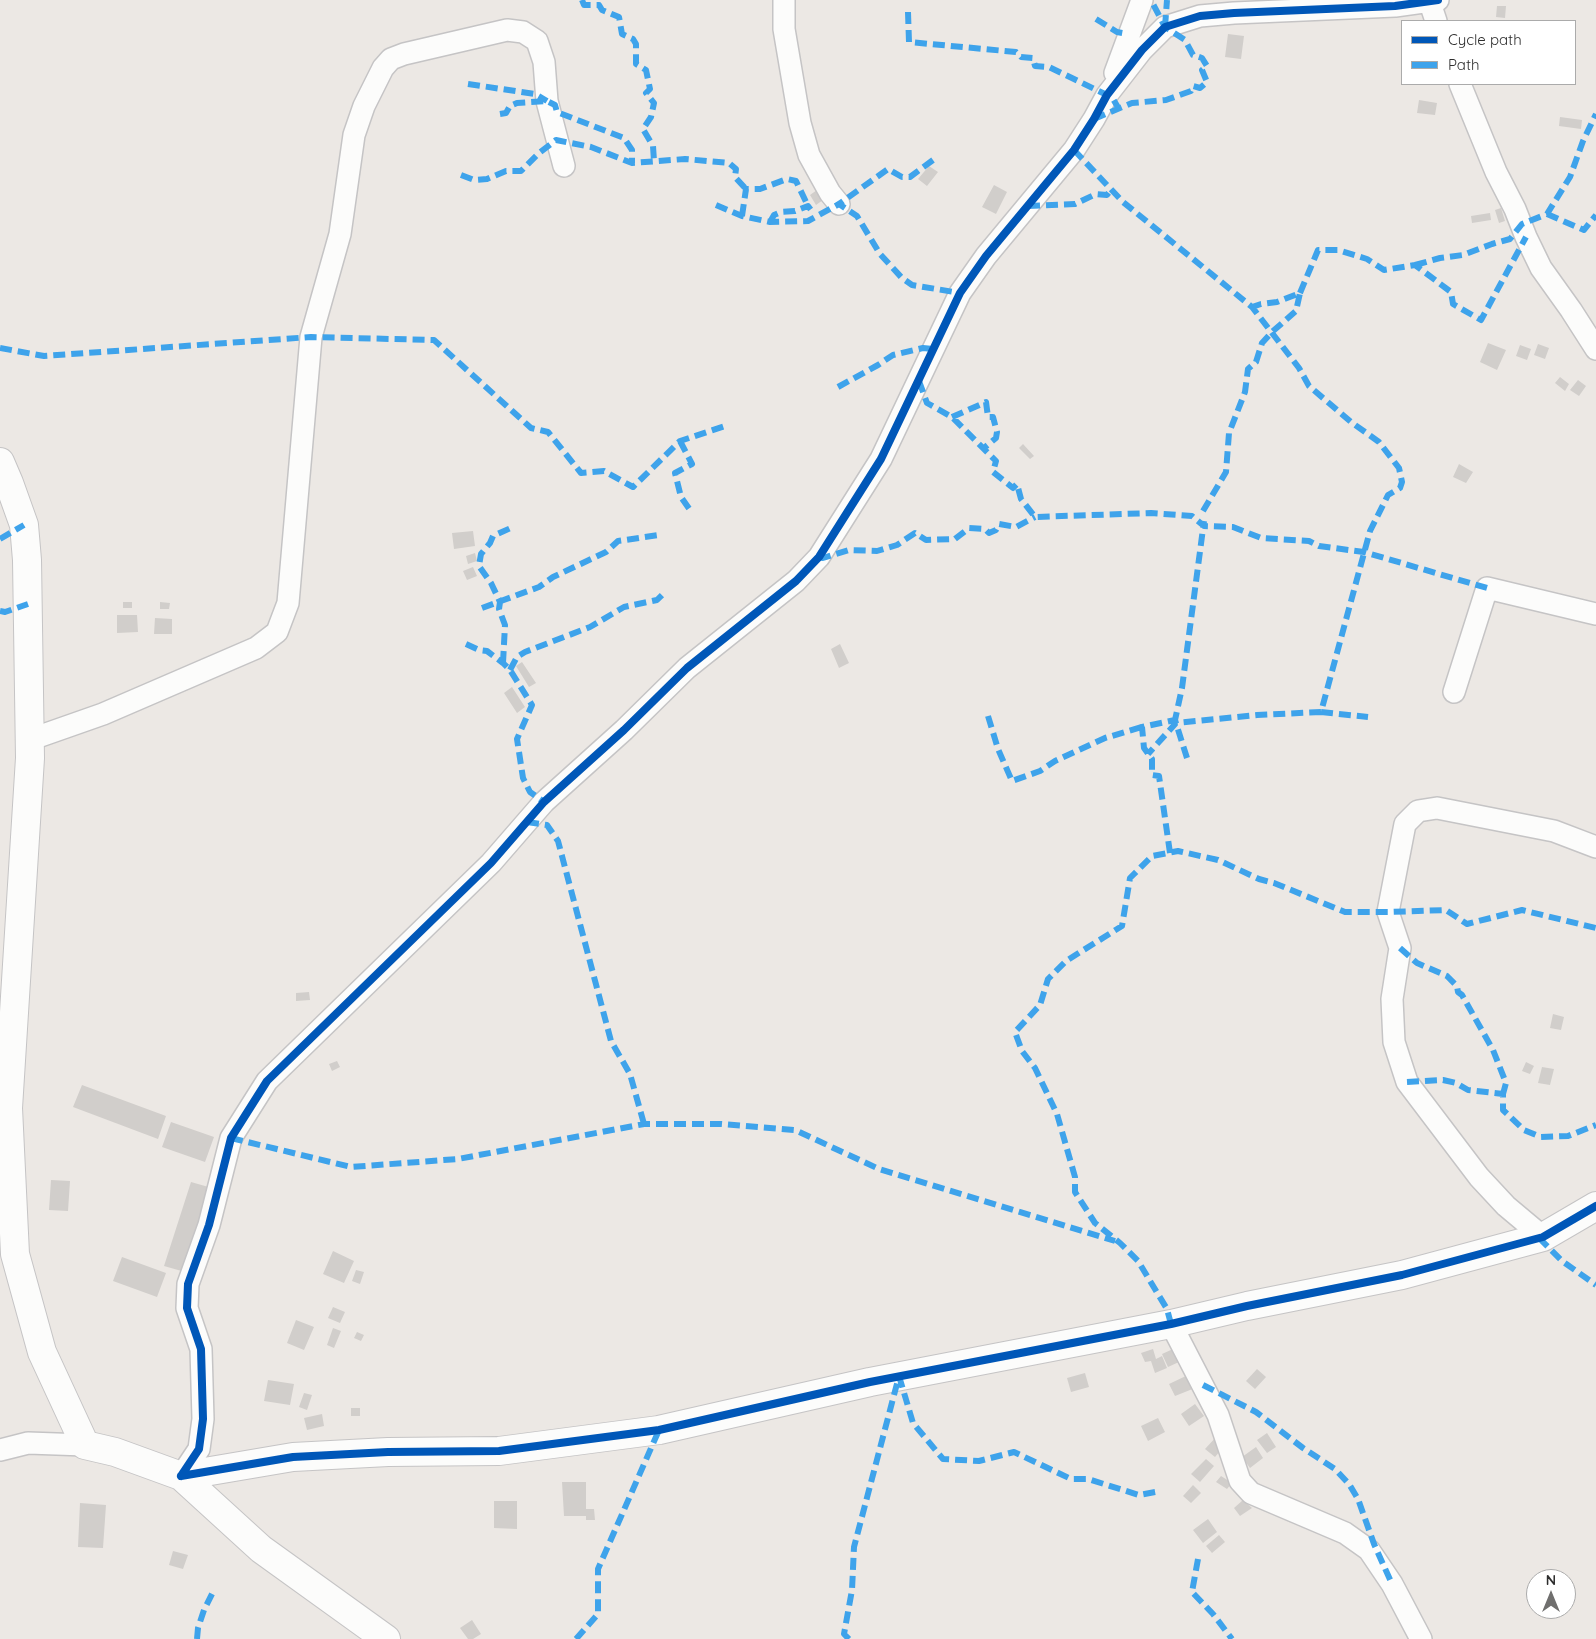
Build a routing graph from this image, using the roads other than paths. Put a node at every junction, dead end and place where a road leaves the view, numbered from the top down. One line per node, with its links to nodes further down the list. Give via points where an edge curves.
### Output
1 (784, 0): 8 (street, via 784,29 800,123 809,156)
2 (1142, 0): 6 (street)
3 (1431, 0): 4 (street); 6 (street, via 1396,6 1200,16 1165,27 1142,50)
4 (1436, 20)
5 (1460, 85): 9 (street, via 1541,268)
6 (1107, 95): 21 (street, via 1074,150 986,256 960,293 881,459 819,556 796,581 687,668 544,802 491,863 267,1081 230,1138 209,1225 188,1284 187,1308 201,1349 203,1419 199,1449)
7 (564, 166): 13 (street, via 547,101 544,62 537,41 530,36 507,30 390,59 364,106 354,135 340,234 311,337 288,603 277,632 256,648 103,714)
8 (839, 204)
9 (1596, 349)
10 (0, 462): 13 (street, via 24,525)
11 (1596, 614): 12 (street, via 1487,588)
12 (1454, 692)
13 (29, 740): 17 (street, via 8,1108)
14 (1596, 847): 16 (street, via 1554,832 1437,808 1418,811 1405,824 1388,912 1400,948 1392,999 1394,1042 1407,1082 1479,1177 1506,1206)
15 (1596, 1206): 16 (street)
16 (1543, 1237): 18 (street, via 1402,1275)
17 (8, 1258): 19 (street, via 42,1352)
18 (1171, 1324): 21 (street, via 898,1376 659,1430 499,1451 388,1452 293,1458); 23 (street, via 1218,1414 1240,1481 1251,1493 1345,1533 1370,1550)
19 (85, 1445): 20 (street, via 28,1443); 21 (street, via 115,1452)
20 (0, 1450)
21 (181, 1476): 22 (street, via 261,1549)
22 (386, 1639)
23 (1421, 1639)

